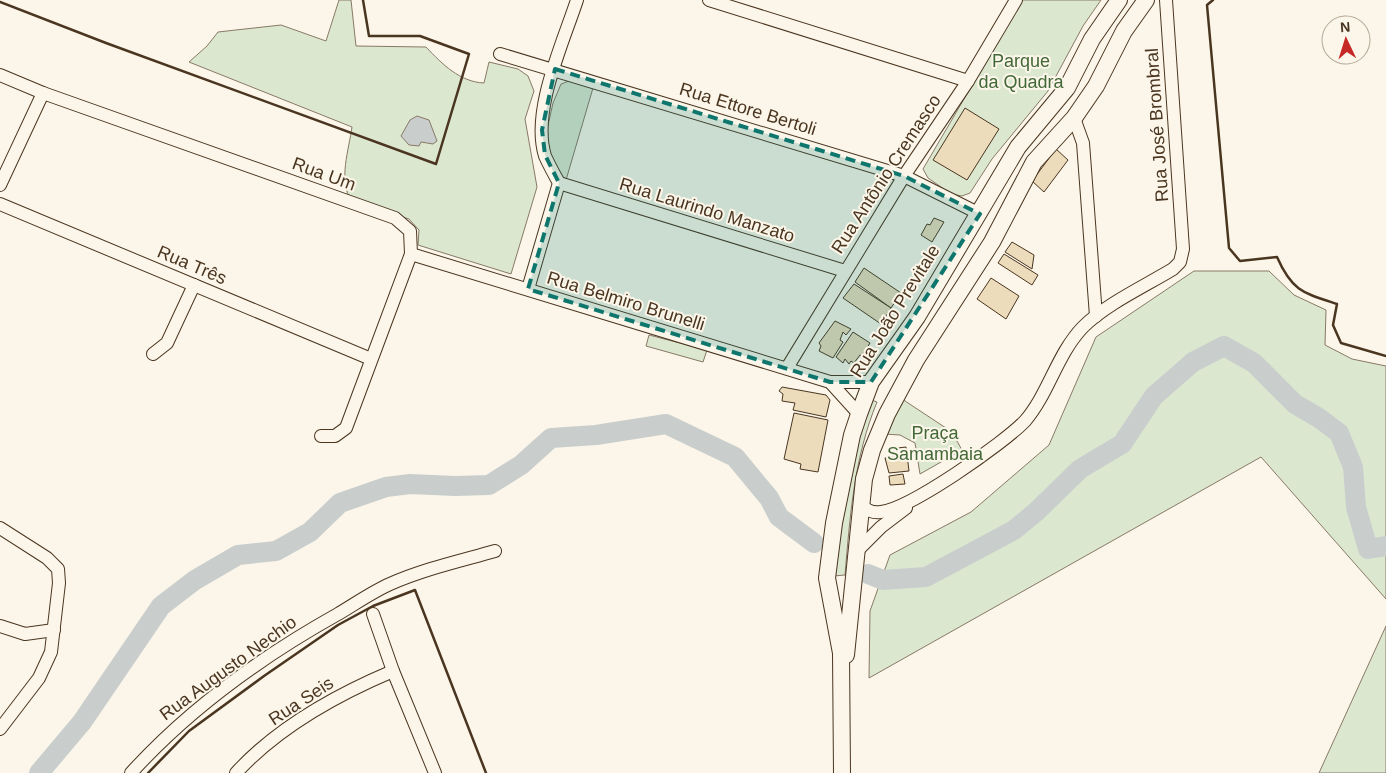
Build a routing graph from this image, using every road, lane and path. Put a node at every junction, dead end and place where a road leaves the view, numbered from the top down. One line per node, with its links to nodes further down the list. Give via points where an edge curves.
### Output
1 (577, 0): 8 (street)
2 (709, 0): 10 (street)
3 (1016, 0): 10 (street, Rua Antônio Cremasco)
4 (1119, 0): 17 (main road, Rua João Previtale, via 1092,39 1067,88 1018,147)
5 (1146, 0): 12 (main road, Rua João Previtale, via 1124,30 1096,86)
6 (1166, 0): 22 (street, Rua José Brombral, via 1183,248 1180,262)
7 (500, 54): 8 (street, Rua Ettore Bertoli)
8 (554, 69): 13 (street, Rua Ettore Bertoli); 14 (street, via 543,110 542,130 545,155)
9 (0, 75): 11 (street, Rua Um)
10 (968, 81): 13 (street, Rua Antônio Cremasco)
11 (43, 93): 15 (street); 18 (street, Rua Um, via 395,218 410,231)
12 (1074, 118): 22 (street, via 1083,143); 29 (main road, Rua João Previtale, via 1034,162 992,242 916,360)
13 (904, 176): 17 (street, Rua Ettore Bertoli); 19 (street, Rua Antônio Cremasco)
14 (559, 183): 19 (street, Rua Laurindo Manzato); 21 (street)
15 (0, 185)
16 (0, 204): 20 (street, Rua Três)
17 (980, 214): 27 (main road, Rua João Previtale, via 917,317)
18 (411, 254): 21 (street, Rua Belmiro Brunelli); 24 (street, Rua Um)
19 (845, 271): 25 (street, Rua Antônio Cremasco)
20 (194, 285): 23 (street, via 167,343); 24 (street, Rua Três)
21 (528, 289): 25 (street, Rua Belmiro Brunelli)
22 (1096, 316): 31 (street, via 1074,338 1038,404 1024,422)
23 (153, 354)
24 (371, 359): 30 (street, Rua Um, via 346,428 335,436)
25 (787, 368): 26 (street, Rua Belmiro Brunelli)
26 (830, 382): 27 (street, Rua Belmiro Brunelli); 28 (street, Rua Belmiro Brunelli)
27 (871, 382): 28 (main road, Rua João Previtale); 29 (main road, via 884,392)
28 (859, 414): 36 (main road, Rua João Previtale, via 834,523)
29 (887, 414): 32 (main road, Rua João Previtale, via 872,450)
30 (321, 436)
31 (916, 500): 32 (street, via 879,513); 35 (street)
32 (861, 504): 35 (main road, Rua João Previtale)
33 (0, 528): 40 (street, via 47,558 58,569)
34 (496, 551): 45 (street, Rua Augusto Nechio, via 419,572 389,585 289,642 192,712 162,738)
35 (857, 551): 37 (main road, Rua João Previtale)
36 (827, 578): 37 (main road, via 832,586 839,589); 42 (main road, Rua João Previtale, via 841,653)
37 (853, 584): 42 (main road, Rua João Previtale)
38 (373, 614): 41 (street)
39 (0, 626): 40 (street, via 14,632 38,634)
40 (54, 630): 43 (street, via 51,652 39,678)
41 (393, 671): 44 (street); 46 (street, Rua Seis, via 351,689 314,711 270,742)
42 (842, 687): 47 (main road, Rua João Previtale)
43 (0, 729)
44 (430, 772)
45 (131, 773)
46 (236, 773)
47 (842, 773)

